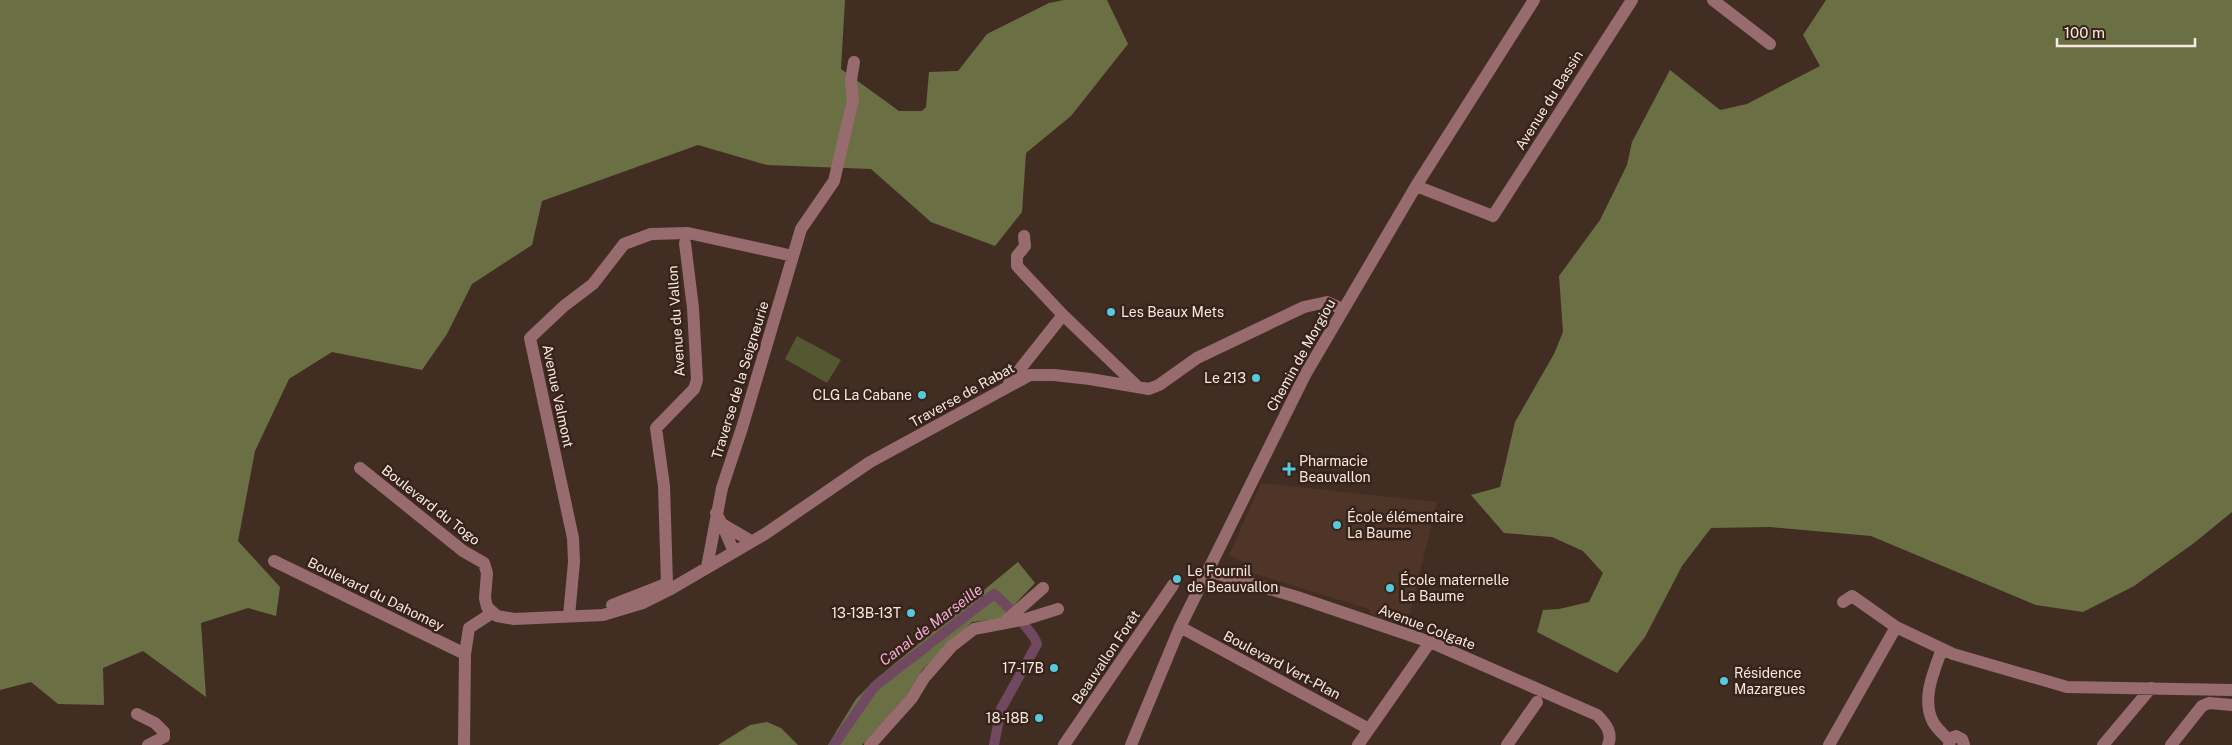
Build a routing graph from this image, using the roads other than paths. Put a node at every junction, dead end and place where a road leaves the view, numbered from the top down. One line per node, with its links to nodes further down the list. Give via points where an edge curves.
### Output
1 (1534, 0): 6 (street, Chemin de Morgiou)
2 (1632, 0): 6 (street, Avenue du Bassin, via 1493,216)
3 (1713, 0): 4 (street)
4 (1770, 44)
5 (854, 62): 9 (street, Traverse de la Seigneurie, via 851,80 853,100 834,181 801,229)
6 (1416, 186): 10 (street, Chemin de Morgiou)
7 (1024, 236): 11 (street, via 1025,246 1017,256 1017,266)
8 (686, 238): 9 (street, Avenue Valmont); 22 (street, Avenue du Vallon, via 697,380 694,389 656,428 664,486); 27 (street, Avenue Valmont, via 670,232 651,234 624,244 593,284 530,338 573,538)
9 (793, 256): 15 (street, Traverse de la Seigneurie, via 722,488)
10 (1342, 309): 13 (street, Traverse de Rabat, via 1327,302 1304,307 1197,358 1159,385 1149,389); 20 (street, Chemin de Morgiou, via 1305,375)
11 (1063, 316): 12 (street); 13 (street)
12 (1006, 387): 13 (street, Traverse de Rabat, via 1030,375 1042,374); 16 (street, Traverse de Rabat, via 870,462)
13 (1138, 387)
14 (360, 468): 26 (street, Boulevard du Togo, via 463,552 484,563 487,573 485,598)
15 (719, 519): 16 (street); 17 (street); 19 (street, Traverse de la Seigneurie)
16 (751, 542): 17 (street)
17 (734, 552): 19 (street)
18 (274, 561): 33 (street, Boulevard du Dahomey)
19 (707, 567): 22 (street)
20 (1208, 571): 30 (street, Chemin de Morgiou); 31 (street, Avenue Colgate)
21 (1173, 585): 45 (street, Beauvallon Forêt)
22 (668, 587): 27 (street, via 643,603 620,610 603,615)
23 (1043, 588): 28 (street)
24 (1843, 602): 29 (street, via 1852,596)
25 (1058, 609): 28 (street)
26 (492, 613): 27 (street, via 514,619); 33 (street, via 469,628)
27 (575, 615)
28 (1002, 624): 44 (street, via 974,629 952,646)
29 (1896, 626): 32 (street); 49 (street)
30 (1180, 627): 39 (street, Boulevard Vert-Plan); 40 (street, Chemin de Morgiou)
31 (1430, 642): 39 (street); 48 (street, Avenue Colgate, via 1597,715 1609,729 1611,739)
32 (1942, 649): 34 (street, via 2066,687); 41 (street, via 1930,686 1928,705 1933,723)
33 (465, 654): 43 (street)
34 (2151, 688): 35 (street); 51 (street)
35 (2232, 690)
36 (1537, 702): 47 (street)
37 (2232, 705): 52 (street, via 2209,703 2202,706)
38 (137, 714): 42 (street, via 164,732 164,737)
39 (1369, 729): 46 (street)
40 (1136, 743)
41 (1949, 743): 50 (street, via 1954,736 1959,736)
42 (148, 745)
43 (464, 745)
44 (870, 745)
45 (1064, 745)
46 (1358, 745)
47 (1507, 745)
48 (1608, 745)
49 (1829, 745)
50 (1964, 745)
51 (2104, 745)
52 (2171, 745)

